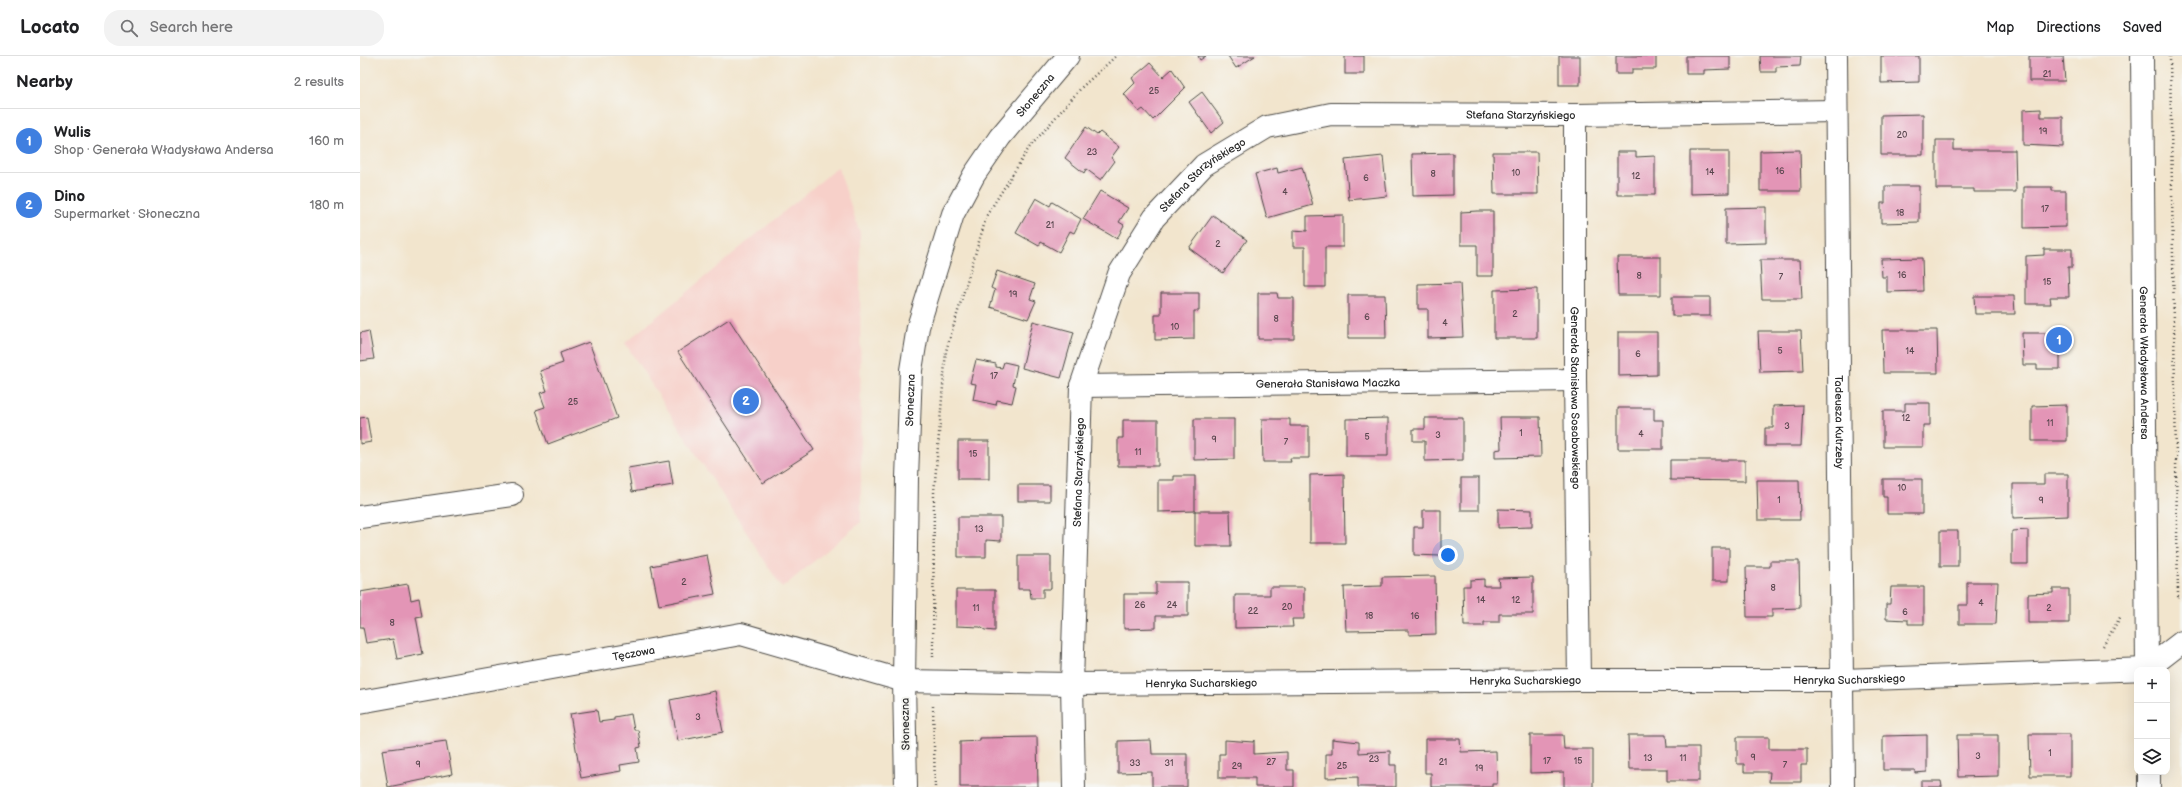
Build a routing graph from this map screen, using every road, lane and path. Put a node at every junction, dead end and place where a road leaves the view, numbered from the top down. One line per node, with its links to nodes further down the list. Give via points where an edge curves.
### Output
1 (1068, 56): 21 (street, Słoneczna, via 1000,137 974,175 953,214 918,327 908,412)
2 (1116, 56): 22 (path, via 1082,87 1029,148 987,215 946,351 934,493)
3 (1836, 56): 6 (street, Tadeusza Kutrzeby)
4 (2142, 56): 15 (street, Generała Władysława Andersa)
5 (2170, 56): 12 (path, via 2178,596)
6 (1835, 111): 7 (street, Stefana Starzyńskiego); 20 (street, Tadeusza Kutrzeby)
7 (1575, 115): 8 (street, Generała Stanisława Sosabowskiego); 9 (street, Stefana Starzyńskiego, via 1330,114 1267,127 1204,165 1154,218 1119,274)
8 (1575, 380): 9 (street, Generała Stanisława Maczka); 19 (street, Generała Stanisława Sosabowskiego)
9 (1081, 386): 23 (street, Stefana Starzyńskiego)
10 (512, 495): 11 (street)
11 (360, 517)
12 (2182, 597)
13 (2122, 615): 18 (path, via 2101,650)
14 (2182, 642): 16 (street)
15 (2147, 667)
16 (2151, 667)
17 (2134, 670): 18 (street, Henryka Sucharskiego)
18 (2099, 671): 20 (street, Henryka Sucharskiego)
19 (1579, 680): 20 (street, Henryka Sucharskiego); 23 (street, Henryka Sucharskiego)
20 (1842, 680): 29 (street, Tadeusza Kutrzeby)
21 (904, 681): 22 (street, Henryka Sucharskiego); 24 (street, Tęczowa, via 741,634); 26 (street, Słoneczna)
22 (933, 682): 23 (street, Henryka Sucharskiego); 27 (path)
23 (1072, 684): 28 (street, Stefana Starzyńskiego)
24 (360, 702)
25 (2149, 775): 30 (street)
26 (906, 787)
27 (935, 787)
28 (1074, 787)
29 (1843, 787)
30 (2149, 787)

